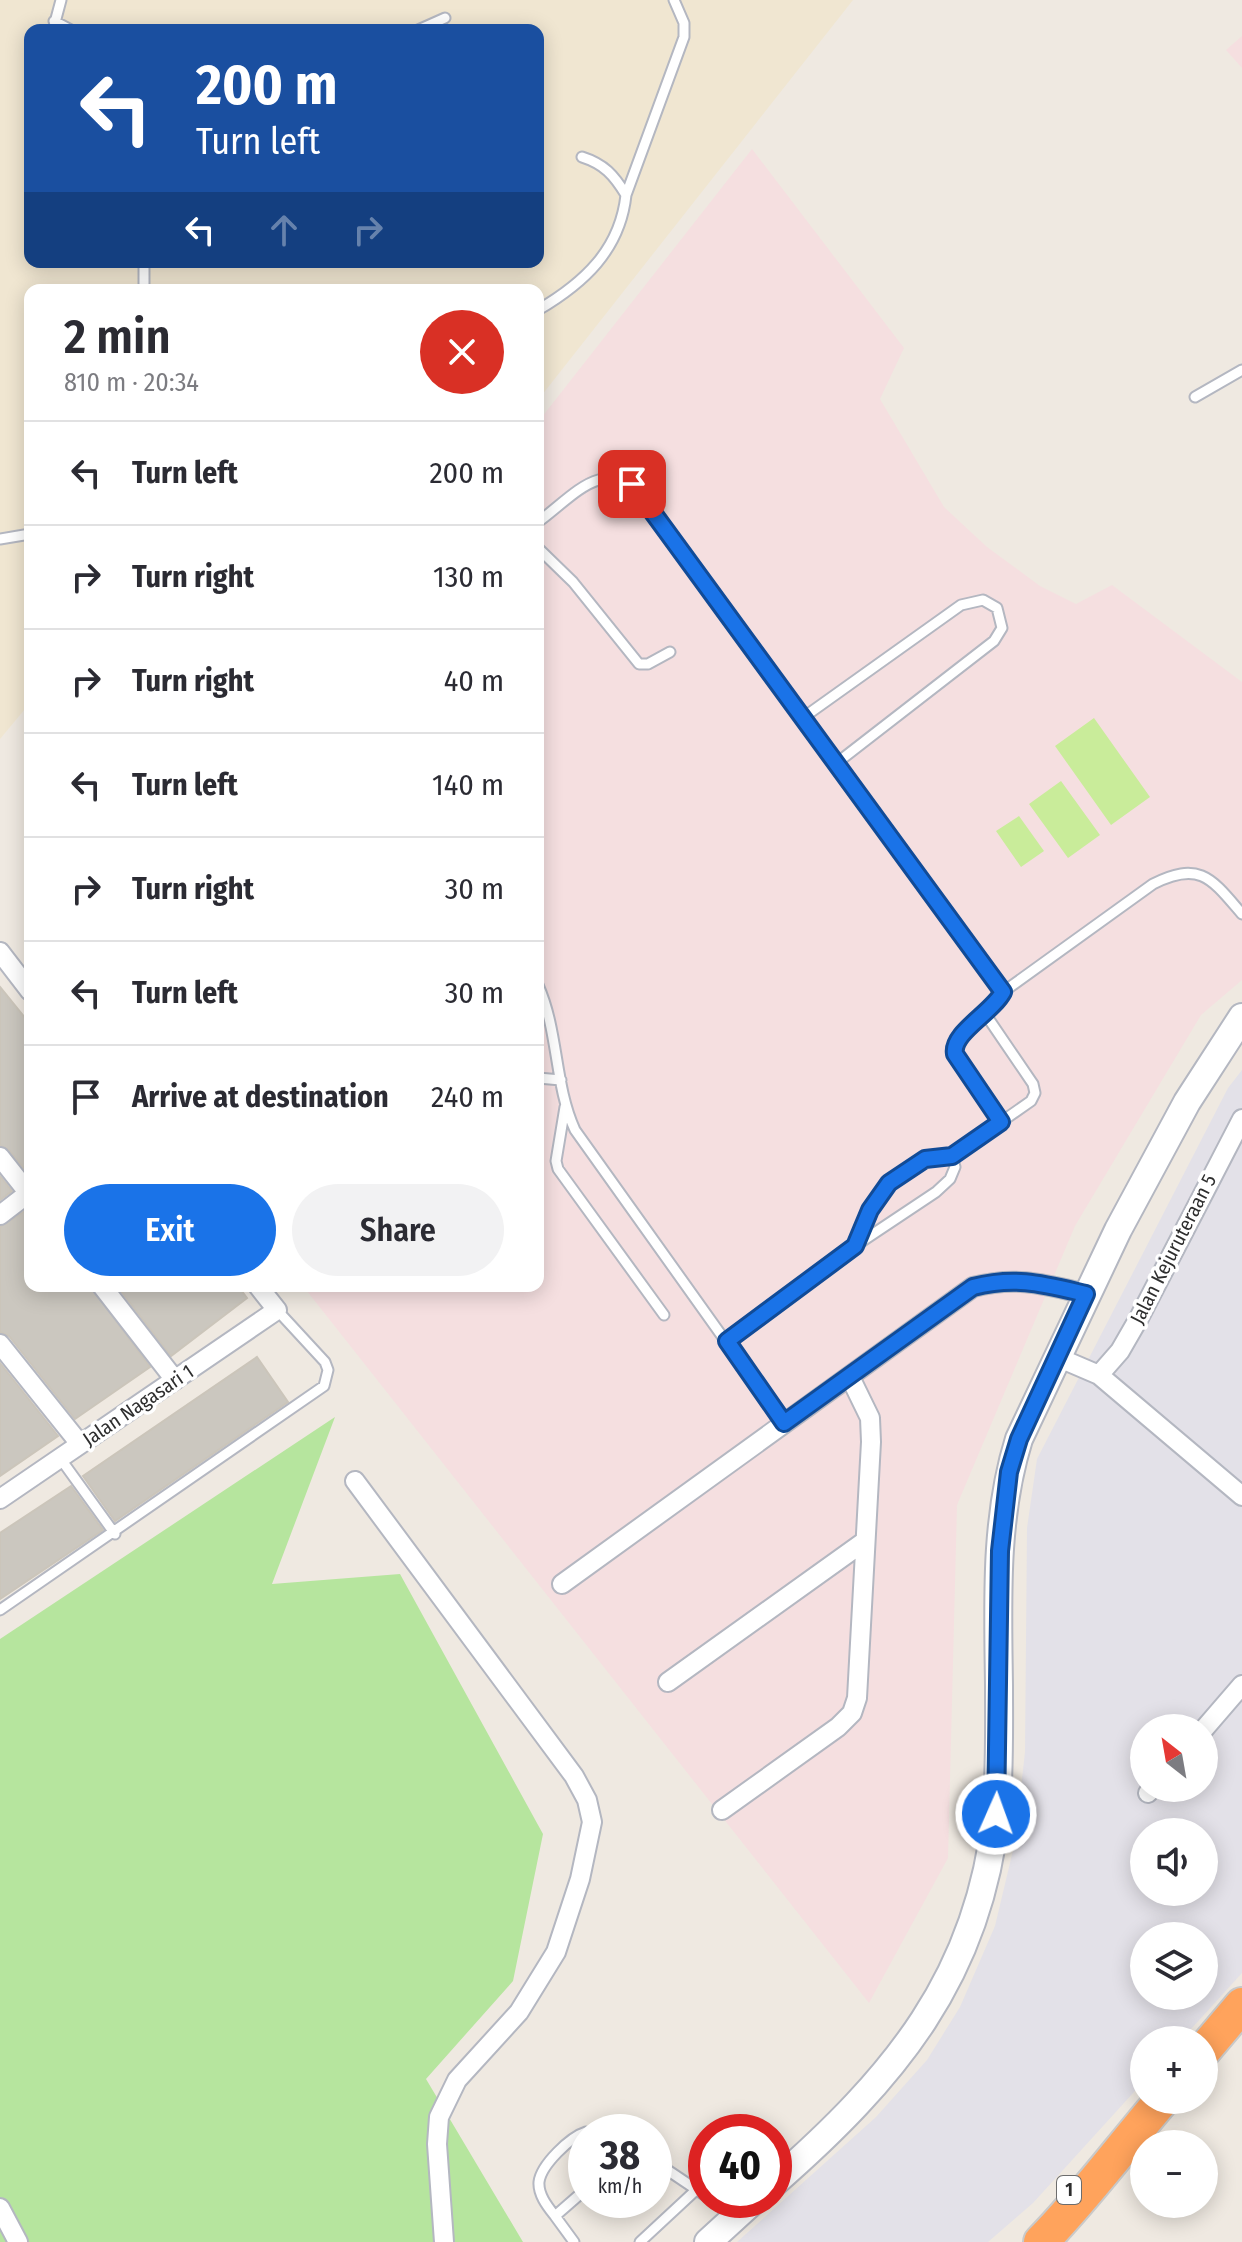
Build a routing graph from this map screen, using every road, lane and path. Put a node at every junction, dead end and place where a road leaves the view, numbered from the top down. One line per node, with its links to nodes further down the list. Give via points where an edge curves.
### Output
1 (61, 0): 4 (lane)
2 (674, 0): 7 (lane, via 684,37)
3 (445, 18): 5 (lane)
4 (55, 24)
5 (432, 24)
6 (582, 157): 7 (lane, via 615,176)
7 (626, 195): 8 (lane, via 623,218 590,273)
8 (544, 306)
9 (1242, 370): 10 (lane)
10 (1195, 397)
11 (544, 517): 16 (lane, via 605,476 632,484)
12 (24, 535): 13 (lane)
13 (0, 539)
14 (544, 554): 15 (lane, via 639,664)
15 (670, 652)
16 (804, 717): 17 (lane); 17 (lane, via 961,605 983,600 997,608 1002,628 994,641)
17 (838, 762): 21 (lane)
18 (1242, 914): 21 (lane, via 1203,875 1173,874)
19 (0, 952): 20 (street)
20 (24, 983)
21 (1003, 992): 23 (lane)
22 (544, 1002): 26 (lane)
23 (986, 1015): 29 (lane, via 953,1045); 29 (lane, via 1035,1093)
24 (1242, 1017): 38 (street, via 1187,1102)
25 (544, 1079): 26 (lane)
26 (561, 1080): 27 (lane)
27 (565, 1107): 40 (lane, via 558,1169); 41 (lane, via 587,1149)
28 (1242, 1119): 44 (street, Jalan Kejuruteraan 5, via 1139,1318)
29 (1001, 1122): 30 (lane)
30 (952, 1156): 35 (lane, via 950,1179); 35 (lane, via 925,1159 889,1183)
31 (0, 1157): 32 (street)
32 (24, 1186)
33 (24, 1197): 34 (street)
34 (0, 1215)
35 (855, 1246): 41 (lane)
36 (107, 1292): 46 (street)
37 (263, 1292): 39 (street)
38 (1086, 1294): 43 (street); 45 (street, via 1003,1279 973,1287)
39 (277, 1310): 46 (street, Jalan Nagasari 1); 53 (lane, via 325,1362 324,1386)
40 (664, 1315)
41 (727, 1341): 47 (lane)
42 (0, 1344): 48 (street)
43 (1057, 1357): 44 (street); 66 (street, via 1019,1439 1005,1495 996,1814 976,1914 946,1986 899,2057)
44 (1099, 1375): 51 (street)
45 (850, 1377): 47 (street); 54 (street, via 870,1418)
46 (175, 1380): 48 (street, Jalan Nagasari 1)
47 (784, 1423): 55 (street)
48 (80, 1444): 49 (street, Jalan Nagasari 1)
49 (60, 1458): 52 (street, Jalan Nagasari 1); 53 (lane)
50 (355, 1481): 73 (street, via 574,1776 592,1822 569,1913 541,1982 457,2080 439,2117)
51 (1242, 1496)
52 (0, 1499)
53 (115, 1534): 56 (lane)
54 (865, 1541): 57 (street); 60 (street, via 860,1684 852,1713)
55 (562, 1584)
56 (0, 1610)
57 (668, 1682)
58 (1242, 1685): 59 (street)
59 (1217, 1714)
60 (722, 1810)
61 (1242, 2005): 62 (highway)
62 (1218, 2033)
63 (1150, 2114): 64 (highway, 1)
64 (1125, 2143): 77 (highway, 1); 78 (highway, 1)
65 (568, 2147): 70 (lane, via 539,2182)
66 (792, 2166)
67 (688, 2197): 75 (lane)
68 (568, 2205): 70 (lane)
69 (0, 2208): 72 (street)
70 (555, 2216): 74 (lane)
71 (734, 2218): 76 (street)
72 (18, 2242)
73 (444, 2242)
74 (574, 2242)
75 (640, 2242)
76 (708, 2242)
77 (1017, 2242)
78 (1041, 2242)

